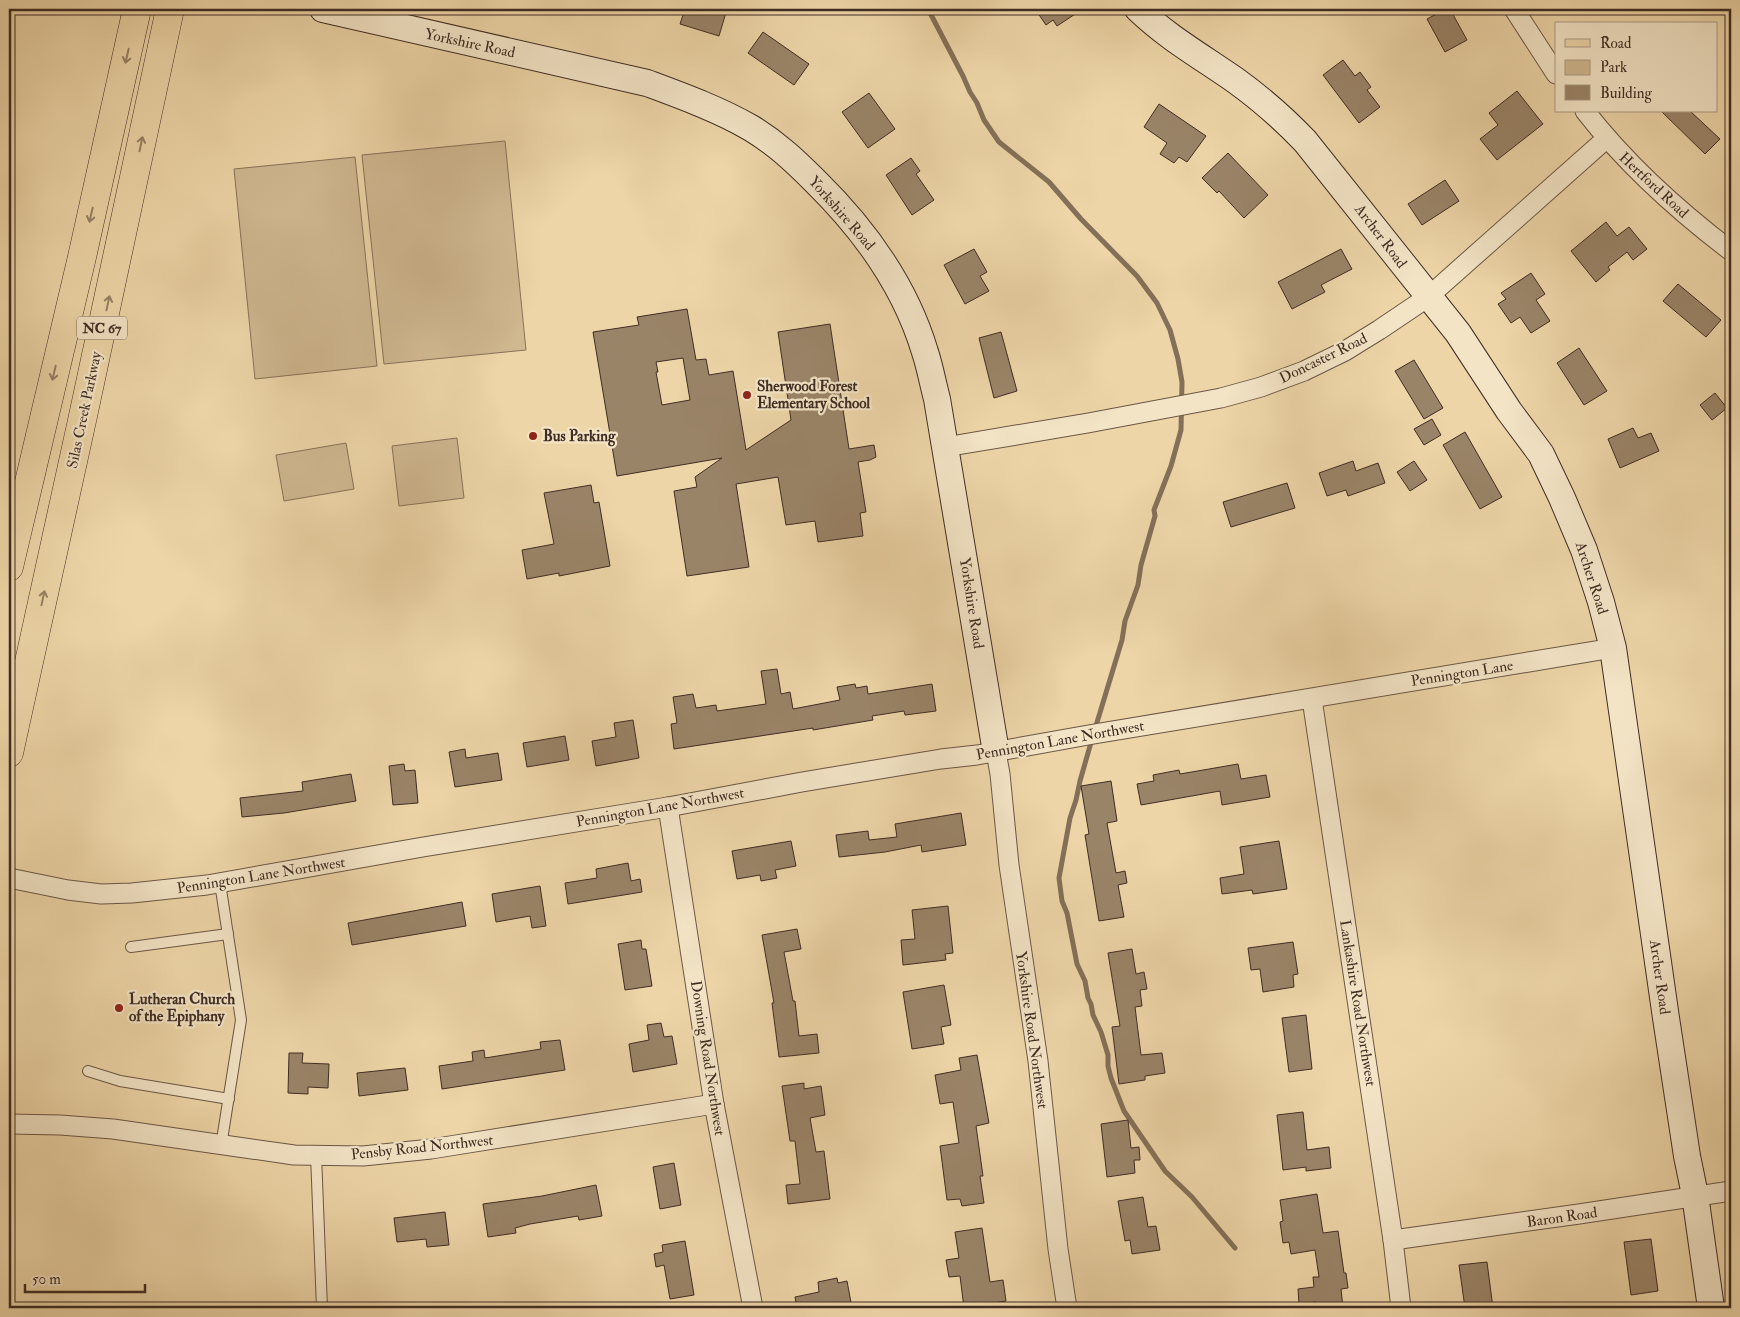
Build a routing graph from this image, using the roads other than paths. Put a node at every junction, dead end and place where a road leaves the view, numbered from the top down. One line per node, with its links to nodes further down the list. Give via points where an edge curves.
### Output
1 (137, 9): 12 (main road, NC 67, one-way to 12)
2 (170, 9): 16 (main road, Silas Creek Parkway / NC 67, one-way to 2)
3 (323, 9): 11 (street, Yorkshire Road, via 647,83 719,111 769,140 787,153 856,224 903,297 925,352)
4 (1138, 9): 10 (street, Archer Road, via 1161,30 1234,79 1284,119 1355,202)
5 (1514, 9): 6 (street)
6 (1555, 72)
7 (1585, 112): 8 (street, Hertford Road)
8 (1607, 138): 9 (street, Hertford Road, via 1667,198); 10 (street, Doncaster Road)
9 (1731, 251)
10 (1428, 297): 11 (street, Doncaster Road, via 1345,351 1261,387 1190,404); 13 (street, Archer Road, via 1458,333 1509,411 1542,454 1584,550)
11 (945, 447): 15 (street, Yorkshire Road)
12 (9, 567)
13 (1613, 648): 14 (street, Pennington Lane); 29 (street, Archer Road)
14 (1312, 699): 15 (street, Pennington Lane Northwest); 30 (street, Lankashire Road Northwest)
15 (996, 752): 17 (street, Pennington Lane Northwest); 33 (street, Yorkshire Road Northwest, via 1038,1061)
16 (9, 753)
17 (668, 807): 19 (street, Pennington Lane Northwest); 24 (street, Downing Road Northwest)
18 (9, 878): 19 (street, Pennington Lane Northwest, via 101,894)
19 (220, 883): 20 (lane)
20 (228, 934): 21 (lane); 23 (lane, via 241,1020)
21 (131, 947)
22 (88, 1071): 23 (lane, via 120,1081)
23 (229, 1099): 26 (lane)
24 (714, 1104): 27 (street, Pensby Road Northwest, via 431,1149 364,1156); 32 (street, Downing Road Northwest)
25 (9, 1124): 26 (street, Pensby Road Northwest, via 113,1130)
26 (221, 1146): 27 (street, Pensby Road Northwest)
27 (316, 1155): 31 (lane)
28 (1731, 1191): 29 (street, Baron Road)
29 (1695, 1195): 30 (street, Baron Road); 35 (street, Archer Road)
30 (1393, 1240): 34 (street, Lankashire Road Northwest)
31 (322, 1308)
32 (753, 1308)
33 (1067, 1308)
34 (1401, 1308)
35 (1711, 1308)

